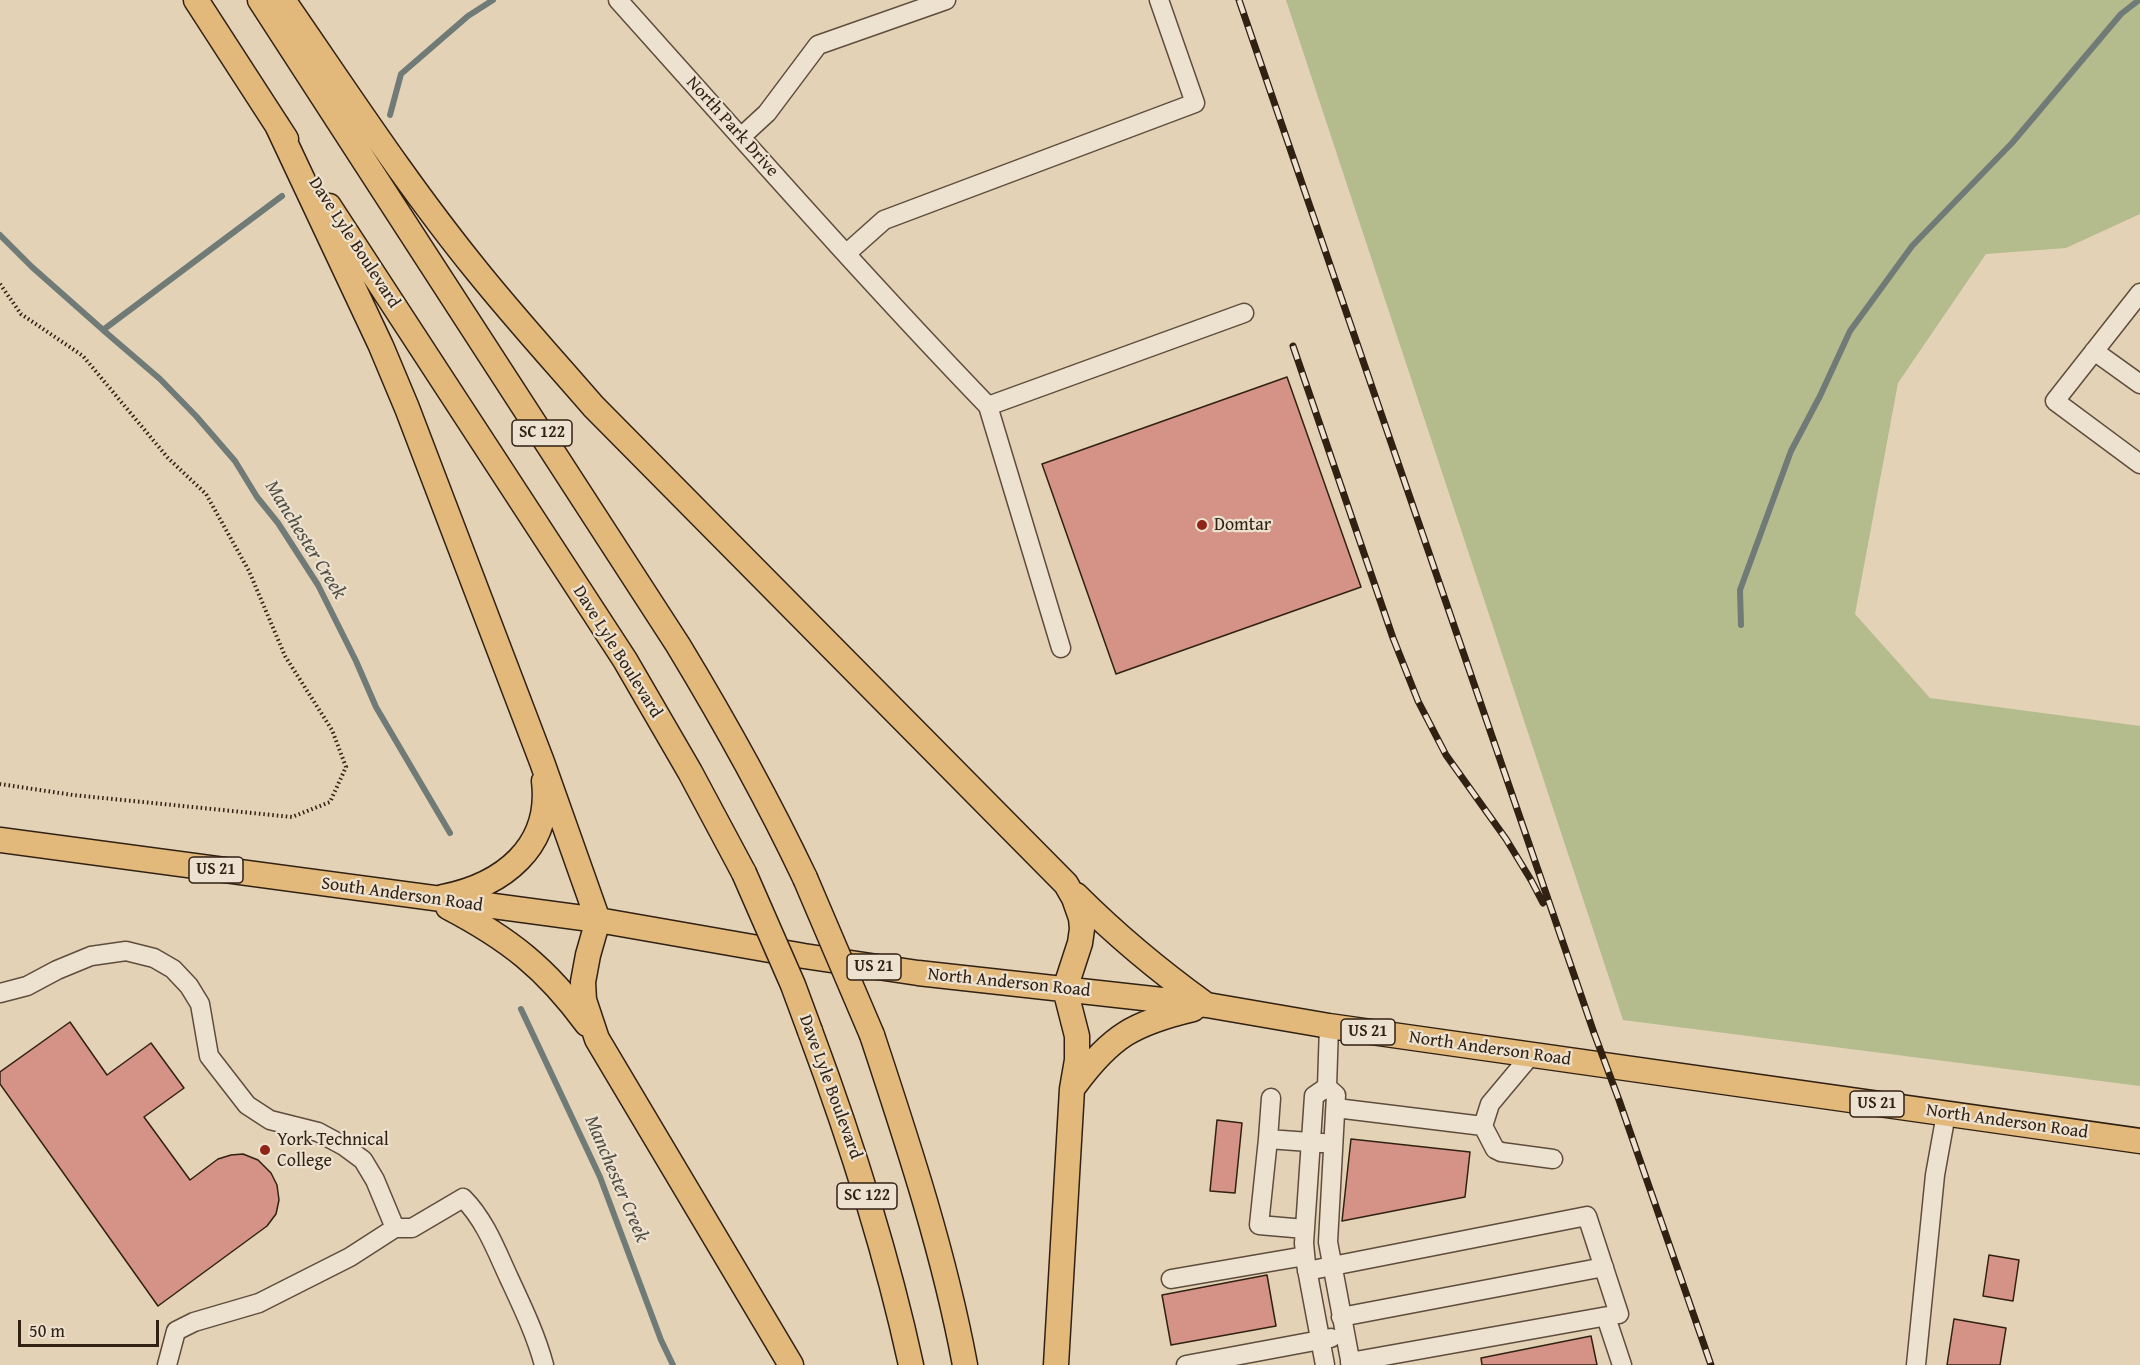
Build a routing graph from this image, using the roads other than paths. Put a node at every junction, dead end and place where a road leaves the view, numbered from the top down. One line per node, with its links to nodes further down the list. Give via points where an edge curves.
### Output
1 (196, 0): 7 (main road, Dave Lyle Boulevard / SC 122)
2 (260, 0): 55 (main road, SC 122, bridge, via 678,645 759,786 805,878 872,1035 921,1186)
3 (283, 0): 19 (main road, via 462,252 554,362)
4 (618, 0): 8 (street, North Park Drive)
5 (946, 0): 8 (street, via 818,45 767,113)
6 (1158, 0): 9 (street, via 1195,103 884,220)
7 (277, 125): 17 (main road, via 407,408); 54 (main road, Dave Lyle Boulevard / SC 122, bridge, via 625,660 744,873 793,985 853,1148 887,1262)
8 (741, 137): 9 (street, North Park Drive)
9 (847, 252): 14 (street, North Park Drive, via 885,299)
10 (2140, 293): 12 (street)
11 (1244, 313): 14 (street)
12 (2094, 351): 13 (street); 15 (street, via 2055,400)
13 (2140, 384)
14 (988, 406): 16 (street)
15 (2140, 464)
16 (1061, 648)
17 (542, 762): 20 (main road, via 544,809 529,850 512,868 491,881); 21 (main road)
18 (0, 840): 20 (main road, South Anderson Road / US 21)
19 (1066, 884): 23 (main road, via 1074,897 1082,929); 25 (main road, via 1127,945)
20 (432, 899): 21 (main road, South Anderson Road / US 21); 27 (main road, via 500,936 543,971)
21 (598, 921): 22 (main road, South Anderson Road / US 21); 27 (main road, via 583,982 584,1000)
22 (804, 956): 23 (main road, North Anderson Road / US 21)
23 (1065, 989): 25 (main road, North Anderson Road / US 21); 30 (main road, via 1077,1036)
24 (0, 993): 40 (street, via 27,986 91,956 126,951 154,958 174,969 200,1005 209,1056 247,1105 270,1120 318,1132 363,1160)
25 (1207, 1005): 26 (main road, North Anderson Road / US 21); 30 (main road, via 1133,1029 1101,1052)
26 (1329, 1026): 28 (main road, North Anderson Road / US 21); 29 (street)
27 (597, 1039): 53 (main road)
28 (1531, 1055): 33 (main road, North Anderson Road / US 21); 34 (street, via 1490,1104)
29 (1327, 1087): 32 (street, via 1336,1095); 37 (street, via 1314,1096)
30 (1072, 1089): 56 (main road)
31 (1271, 1098): 35 (street)
32 (1336, 1108): 34 (street); 38 (street)
33 (1946, 1114): 36 (main road, North Anderson Road / US 21); 60 (street, via 1935,1175)
34 (1483, 1126): 39 (street, via 1495,1149 1501,1152)
35 (1268, 1139): 37 (street); 41 (street, via 1259,1226)
36 (2140, 1141)
37 (1311, 1142): 38 (street); 41 (street)
38 (1334, 1144): 43 (street, via 1328,1242)
39 (1553, 1159)
40 (395, 1228): 51 (street, via 350,1257 259,1303 176,1331); 52 (street, via 412,1228 463,1198 490,1236 529,1320)
41 (1305, 1229): 42 (street)
42 (1306, 1263): 43 (street); 45 (street); 49 (street)
43 (1332, 1266): 44 (street, via 1587,1216); 47 (street)
44 (1604, 1267): 46 (street); 47 (street)
45 (1171, 1279)
46 (1613, 1315): 50 (street); 59 (street)
47 (1341, 1317): 48 (street)
48 (1345, 1336): 49 (street); 50 (street)
49 (1320, 1340): 57 (street); 58 (street)
50 (1350, 1364)
51 (167, 1365)
52 (544, 1365)
53 (791, 1365)
54 (911, 1365)
55 (965, 1365)
56 (1056, 1365)
57 (1186, 1365)
58 (1324, 1365)
59 (1622, 1365)
60 (1916, 1365)

